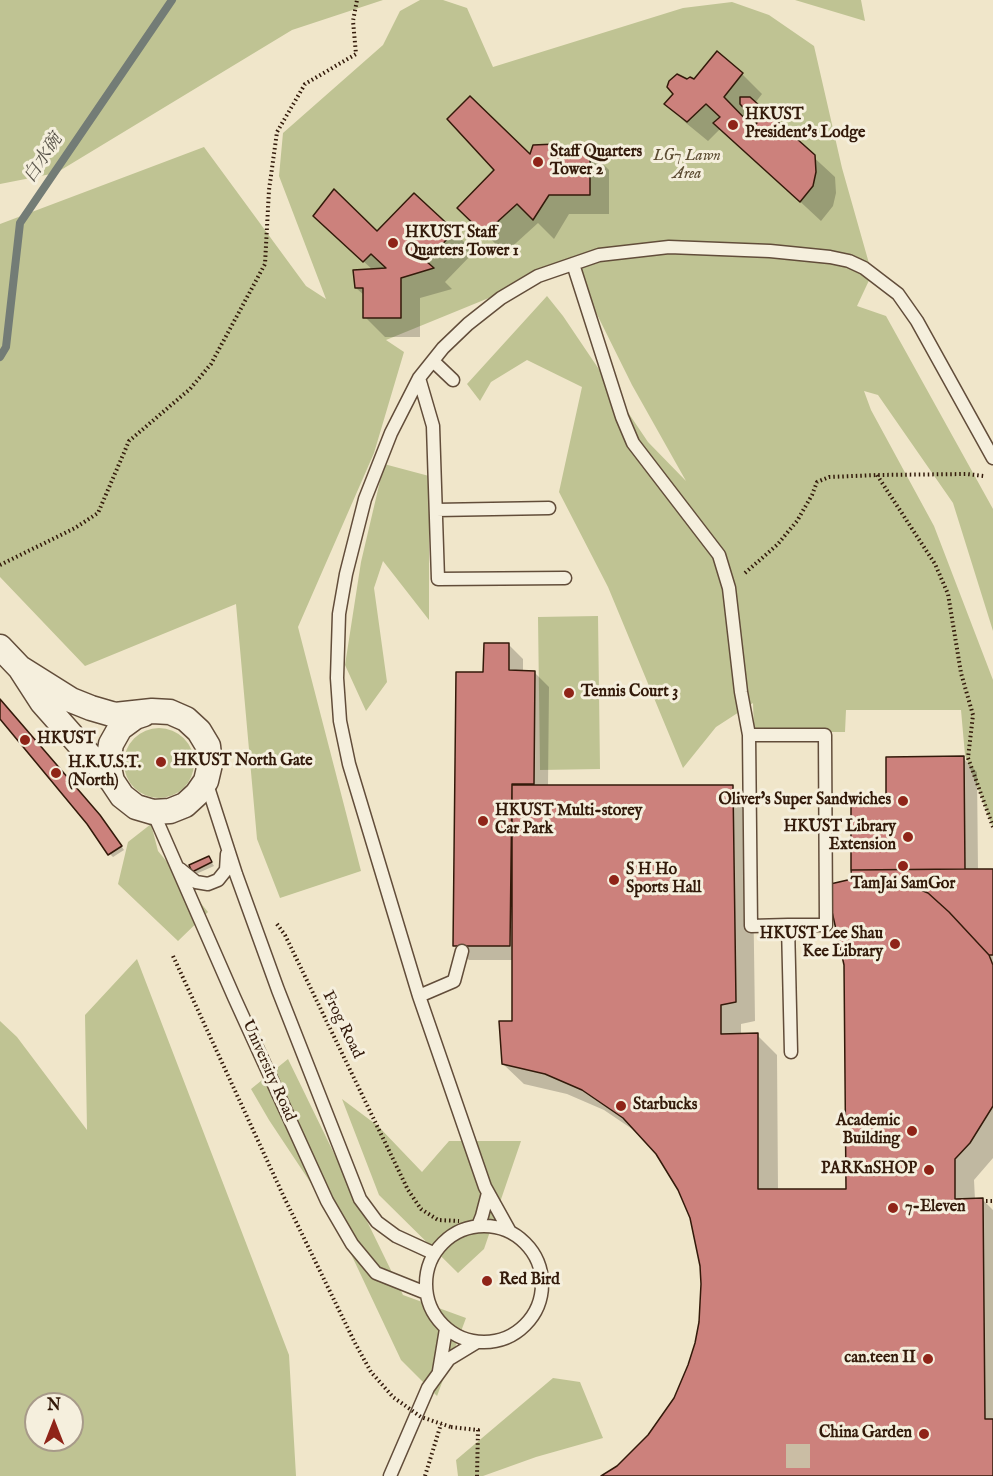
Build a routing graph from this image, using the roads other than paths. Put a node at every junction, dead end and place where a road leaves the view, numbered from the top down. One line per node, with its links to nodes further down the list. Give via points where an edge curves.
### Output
1 (573, 264): 2 (lane, via 538,276 501,298 468,324); 5 (lane, via 599,255 669,247 803,254 849,261 898,294); 12 (lane, via 633,443 719,555 729,588)
2 (433, 361): 3 (lane); 4 (lane)
3 (419, 378): 7 (lane, via 433,426); 20 (lane, via 391,433 365,499 339,614 337,678 349,764)
4 (453, 380)
5 (993, 458)
6 (549, 508): 7 (lane)
7 (436, 510): 8 (lane, via 438,579)
8 (565, 578)
9 (0, 647): 10 (street)
10 (20, 668): 11 (street, via 91,708 115,715); 13 (street, via 42,702)
11 (152, 711): 13 (street, via 120,728 111,744 108,763); 14 (street, via 178,715 199,730 208,746 210,764)
12 (749, 735): 18 (lane, via 751,926); 18 (lane, via 825,735 826,925)
13 (112, 781): 15 (street, via 136,807)
14 (206, 781): 15 (street, via 185,805); 16 (lane)
15 (153, 812): 17 (lane, University Road)
16 (228, 850): 17 (lane, via 226,870 208,884 196,882); 25 (lane, via 360,1198 377,1222 396,1236)
17 (177, 866): 26 (lane, University Road, via 332,1210 352,1244 376,1273)
18 (788, 925): 21 (lane)
19 (462, 951): 20 (lane, via 454,981)
20 (419, 996): 22 (lane)
21 (791, 1052)
22 (488, 1193): 23 (lane); 24 (lane)
23 (478, 1226): 24 (lane); 25 (lane, via 460,1230)
24 (510, 1232): 28 (lane, via 526,1244 538,1261 540,1300 531,1318 516,1333 497,1341)
25 (433, 1253): 26 (lane, via 426,1272)
26 (426, 1293): 27 (lane, via 430,1307)
27 (446, 1329): 28 (lane); 29 (lane)
28 (477, 1342): 29 (lane, via 449,1359)
29 (439, 1372): 30 (lane, via 428,1388)
30 (390, 1476)

